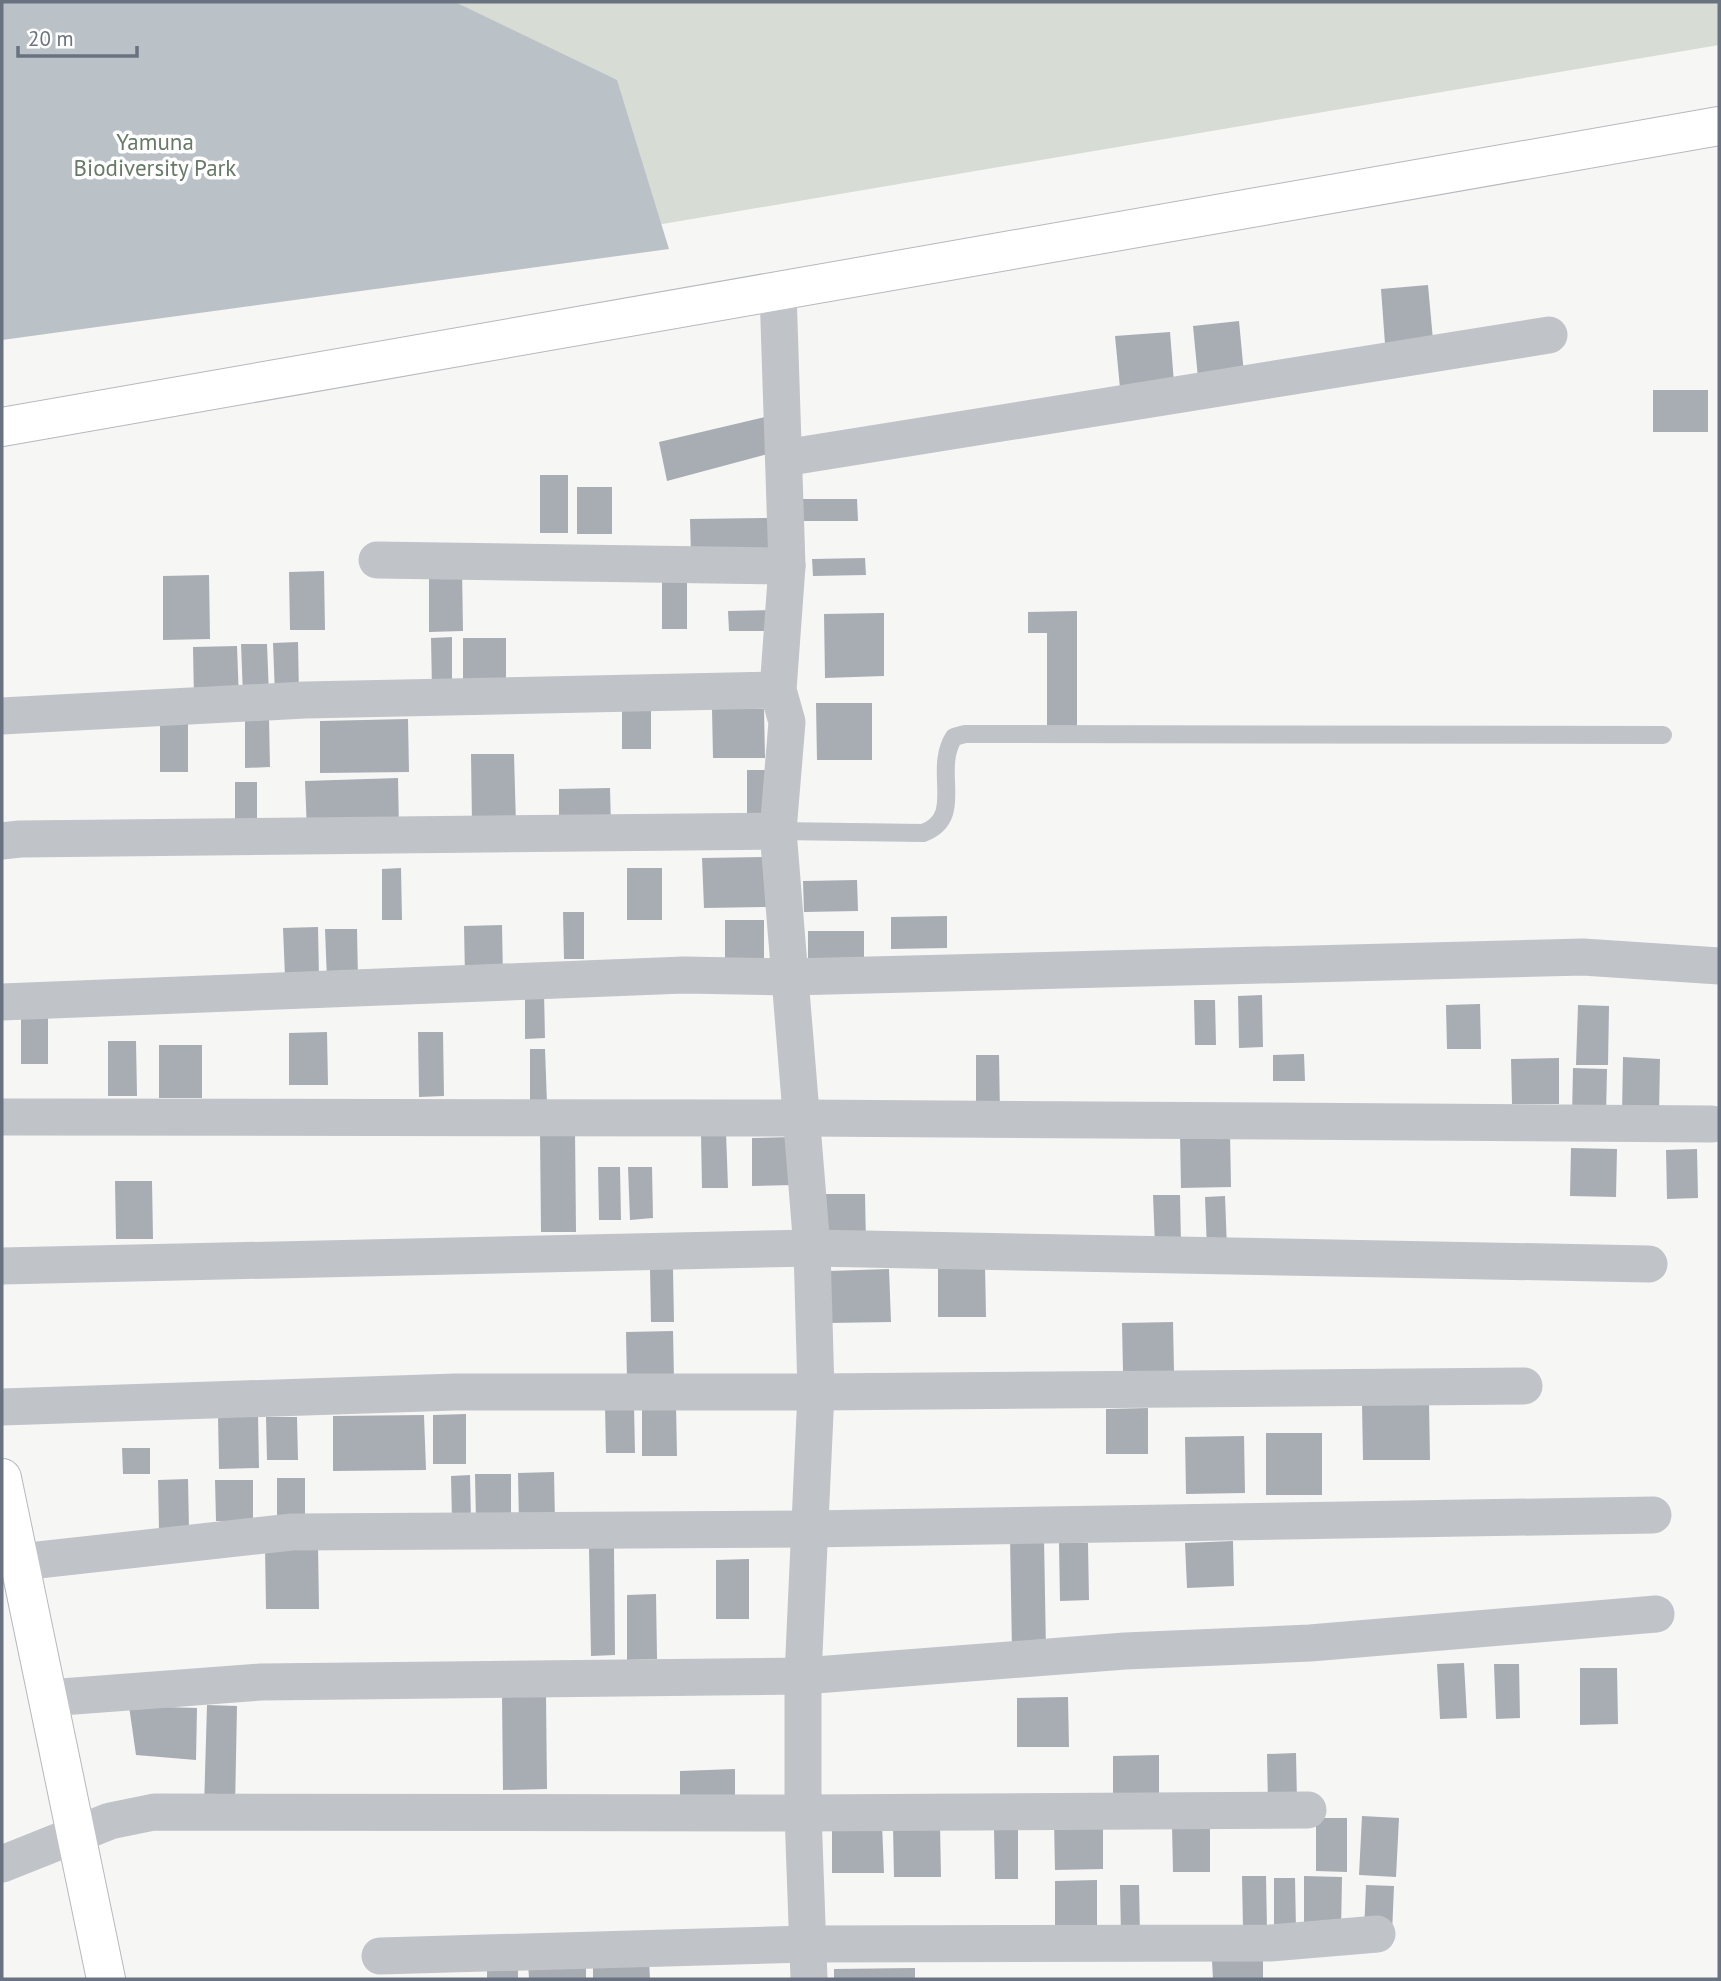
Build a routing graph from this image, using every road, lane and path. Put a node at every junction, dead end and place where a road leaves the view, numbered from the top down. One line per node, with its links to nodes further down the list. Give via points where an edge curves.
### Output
1 (1719, 127): 2 (street)
2 (778, 290): 4 (street); 5 (street)
3 (1549, 335): 5 (street)
4 (2, 427)
5 (784, 458): 7 (street)
6 (377, 560): 7 (street)
7 (787, 566): 8 (street)
8 (778, 690): 9 (street, via 305,700); 11 (street, via 787,722)
9 (2, 716)
10 (1663, 735): 11 (lane, via 965,734 954,737 946,748 944,816 936,828 923,833)
11 (778, 831): 12 (street); 14 (street)
12 (2, 841)
13 (1719, 966): 14 (street, via 1583,957)
14 (791, 977): 15 (street, via 684,975); 17 (street)
15 (2, 1002)
16 (2, 1117): 17 (street)
17 (803, 1118): 18 (street); 19 (street)
18 (1712, 1124)
19 (812, 1248): 20 (street); 21 (street); 23 (street)
20 (1649, 1264)
21 (2, 1266)
22 (1524, 1386): 23 (street)
23 (816, 1392): 24 (street, via 455,1392); 27 (street)
24 (2, 1407)
25 (2, 1478): 28 (street)
26 (1653, 1515): 27 (street)
27 (809, 1529): 28 (street, via 292,1532); 30 (street)
28 (10, 1562): 31 (street)
29 (1656, 1614): 30 (street, via 1310,1643 1125,1651)
30 (803, 1676): 31 (street, via 261,1682); 33 (street)
31 (48, 1698): 34 (street)
32 (1308, 1810): 33 (street)
33 (803, 1813): 34 (street, via 154,1812 110,1821); 38 (street)
34 (76, 1835): 35 (street); 39 (street)
35 (2, 1864)
36 (1377, 1934): 38 (street, via 1270,1944)
37 (380, 1956): 38 (street)
38 (807, 1962)
39 (106, 1979)

